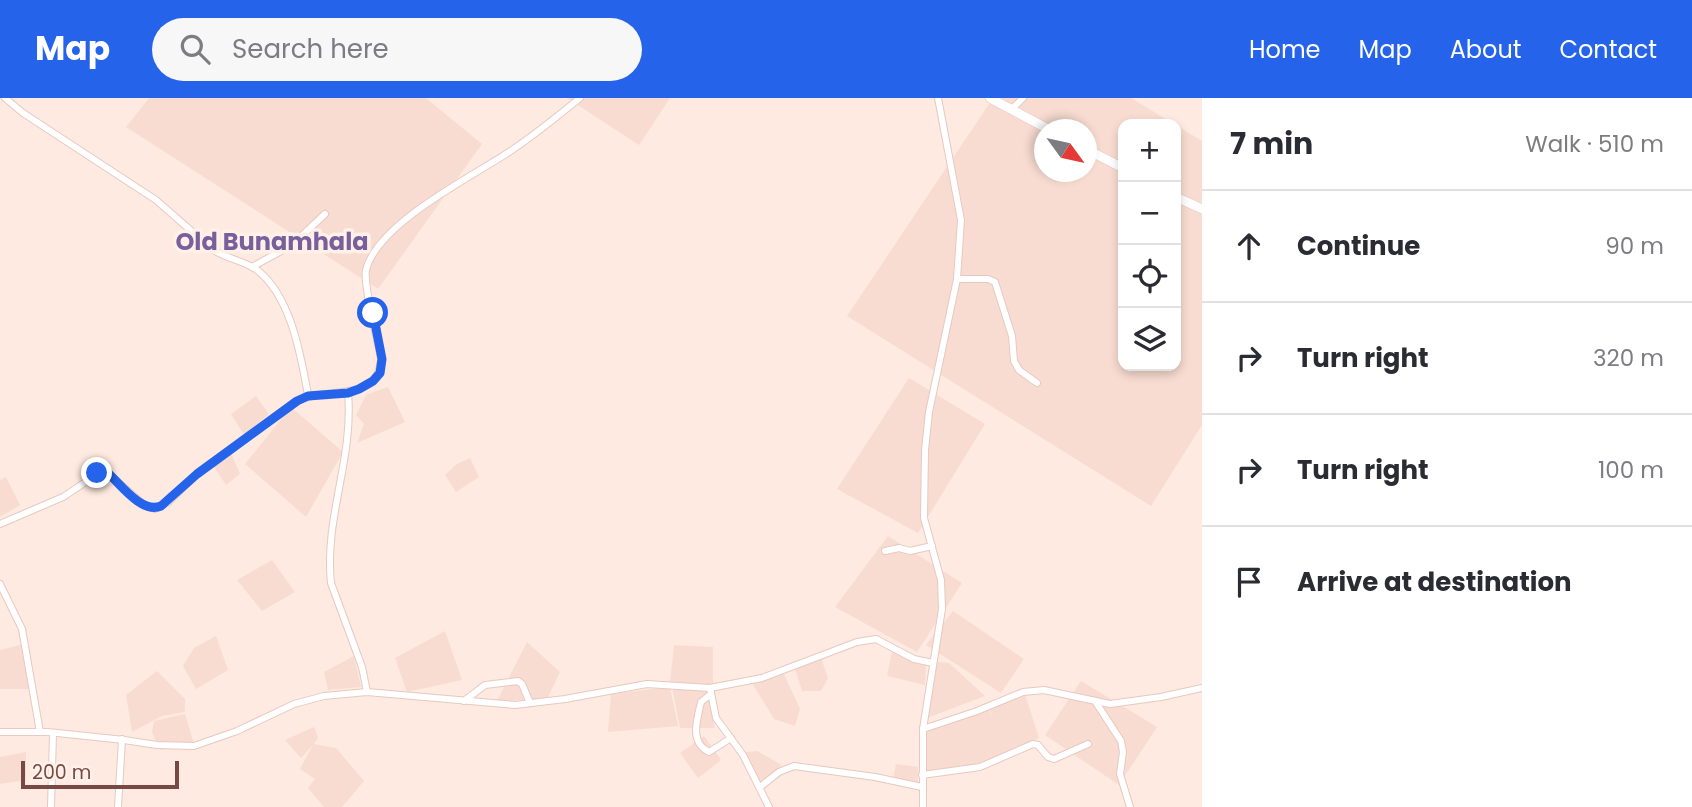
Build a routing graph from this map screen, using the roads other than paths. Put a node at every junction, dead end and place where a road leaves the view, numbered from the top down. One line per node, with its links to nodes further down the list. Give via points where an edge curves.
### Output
1 (5, 98): 13 (street, via 156,200 212,249)
2 (580, 98): 16 (street, via 512,150 419,208 373,255 365,276 382,359 380,373)
3 (938, 98): 14 (street, via 961,219)
4 (990, 98): 6 (street)
5 (1023, 98): 6 (street)
6 (1012, 109): 7 (street)
7 (1034, 121)
8 (1097, 154): 9 (street)
9 (1118, 165)
10 (1181, 199): 11 (street)
11 (1202, 209)
12 (325, 214): 13 (street, via 292,245)
13 (252, 267): 17 (street, via 265,277 284,307 297,341)
14 (957, 279): 15 (street, via 995,282 1012,336 1014,361); 19 (street, via 925,450 924,518)
15 (1037, 383)
16 (348, 393): 17 (street); 25 (street, via 347,452 331,532 329,569)
17 (308, 396): 18 (street, via 220,456 155,509 102,471 63,497)
18 (0, 524)
19 (932, 546): 20 (street); 22 (street, via 941,580 942,609)
20 (885, 551)
21 (0, 584): 31 (street, via 22,629)
22 (933, 663): 24 (street, via 869,640); 29 (street)
23 (1202, 688): 27 (street, via 1110,704)
24 (711, 691): 28 (street, via 647,684); 33 (street, via 716,718); 33 (street, via 701,702 695,730 698,744 710,752)
25 (367, 692): 26 (street); 34 (street, via 294,704 194,746)
26 (464, 701): 28 (street); 28 (street, via 485,685 518,681)
27 (1095, 702): 29 (street, via 1044,690 1023,692); 43 (street, via 1121,741 1120,774)
28 (530, 703)
29 (923, 729): 36 (street)
30 (0, 732): 31 (street)
31 (40, 732): 32 (street)
32 (53, 733): 34 (street); 39 (street)
33 (731, 738): 37 (street)
34 (122, 739): 40 (street)
35 (1088, 744): 36 (street, via 1054,759 1033,744 980,767)
36 (922, 775): 38 (street)
37 (760, 787): 38 (street, via 794,766); 41 (street)
38 (922, 787): 42 (street)
39 (51, 807)
40 (118, 807)
41 (769, 807)
42 (923, 807)
43 (1130, 807)

